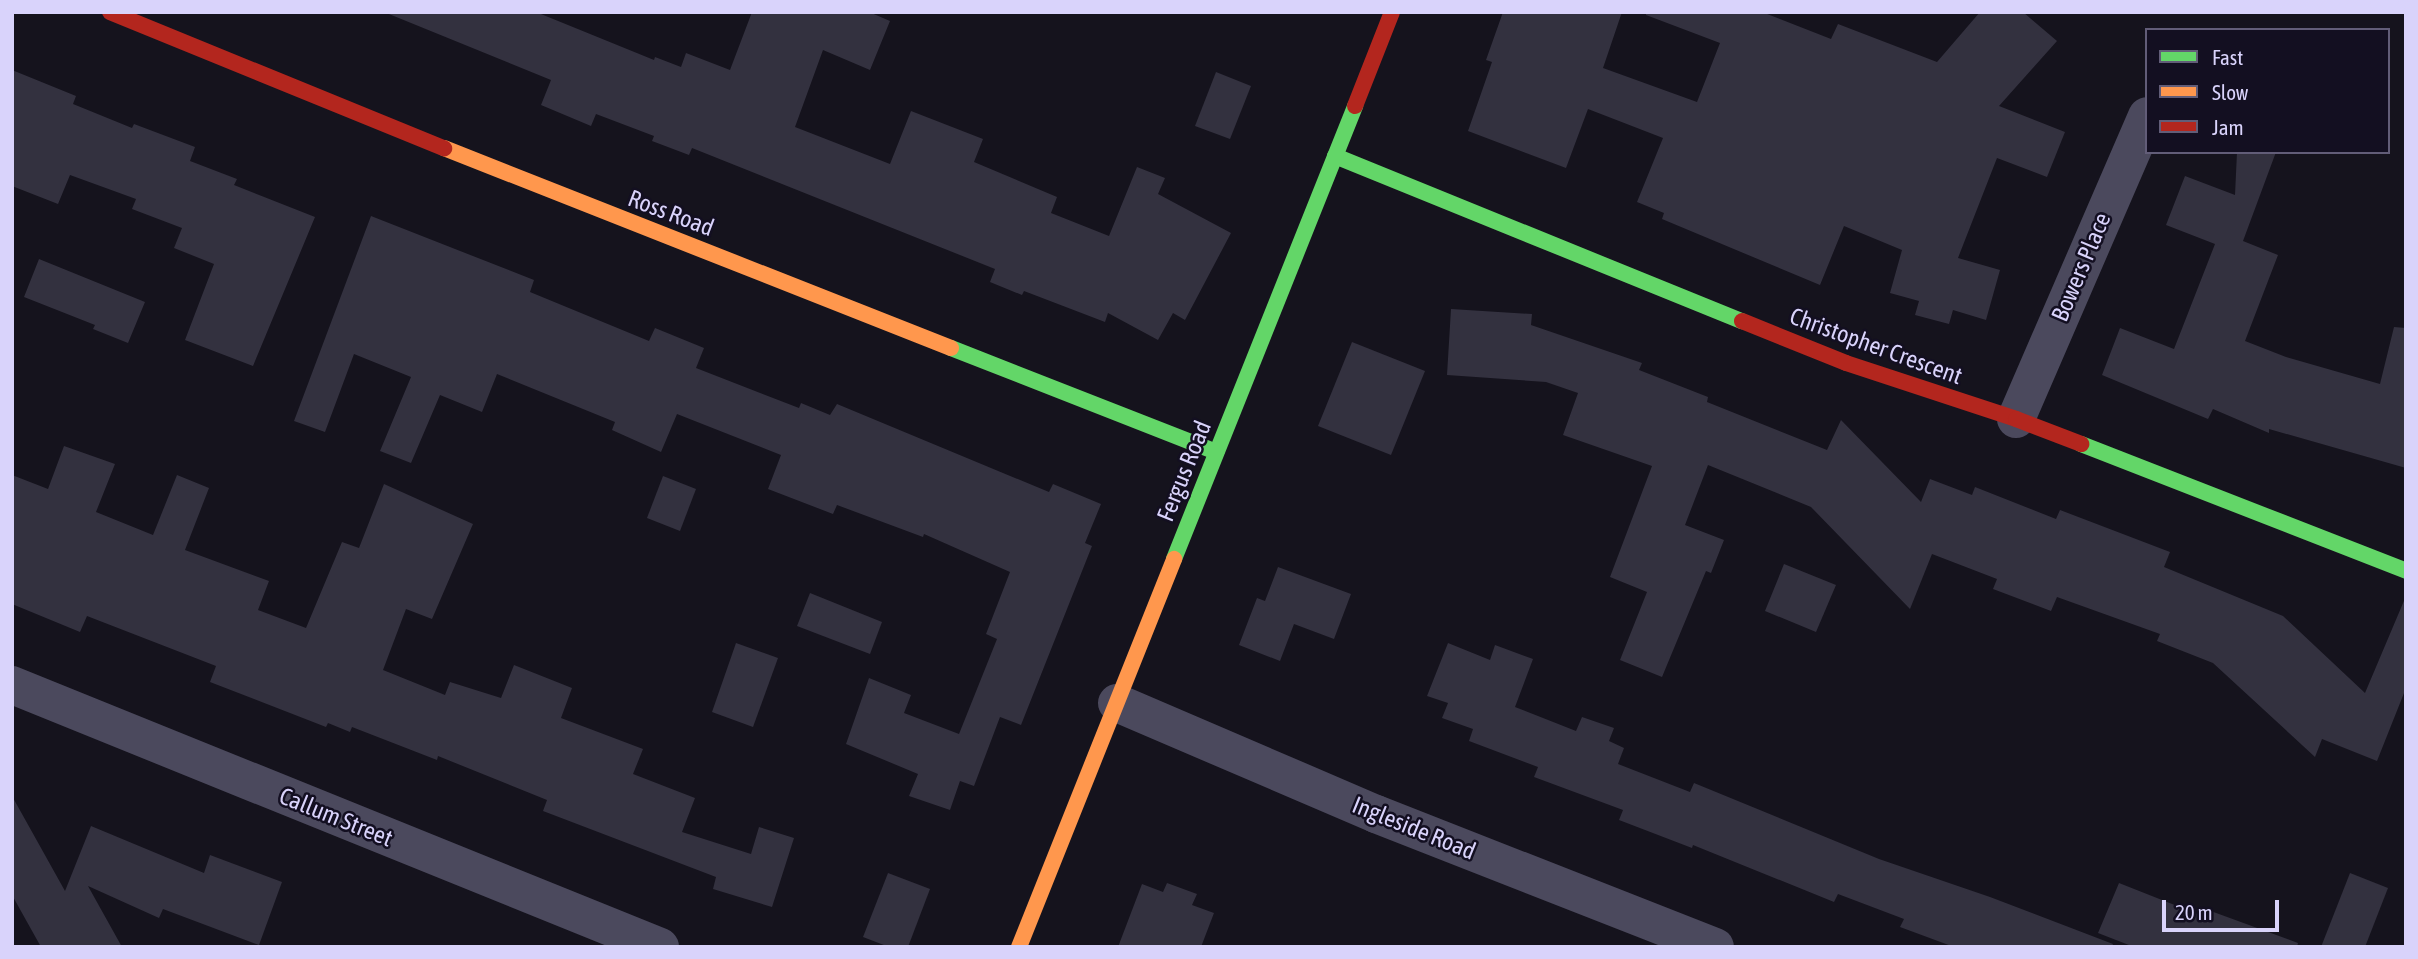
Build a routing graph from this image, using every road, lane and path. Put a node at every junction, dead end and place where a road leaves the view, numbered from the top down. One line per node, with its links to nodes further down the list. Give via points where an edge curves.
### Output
1 (110, 12): 6 (street, Ross Road)
2 (1392, 12): 4 (street, Fergus Road)
3 (2145, 121): 5 (street, Bowers Place)
4 (1335, 156): 5 (street, Christopher Crescent, via 1846,363); 6 (street, Fergus Road)
5 (2016, 419): 7 (street, Christopher Crescent)
6 (1216, 452): 9 (street, Fergus Road)
7 (2406, 570)
8 (12, 685): 10 (street, Callum Street)
9 (1117, 703): 11 (street, Fergus Road); 12 (street, Ingleside Road, via 1377,814)
10 (660, 947)
11 (1019, 947)
12 (1715, 947)

